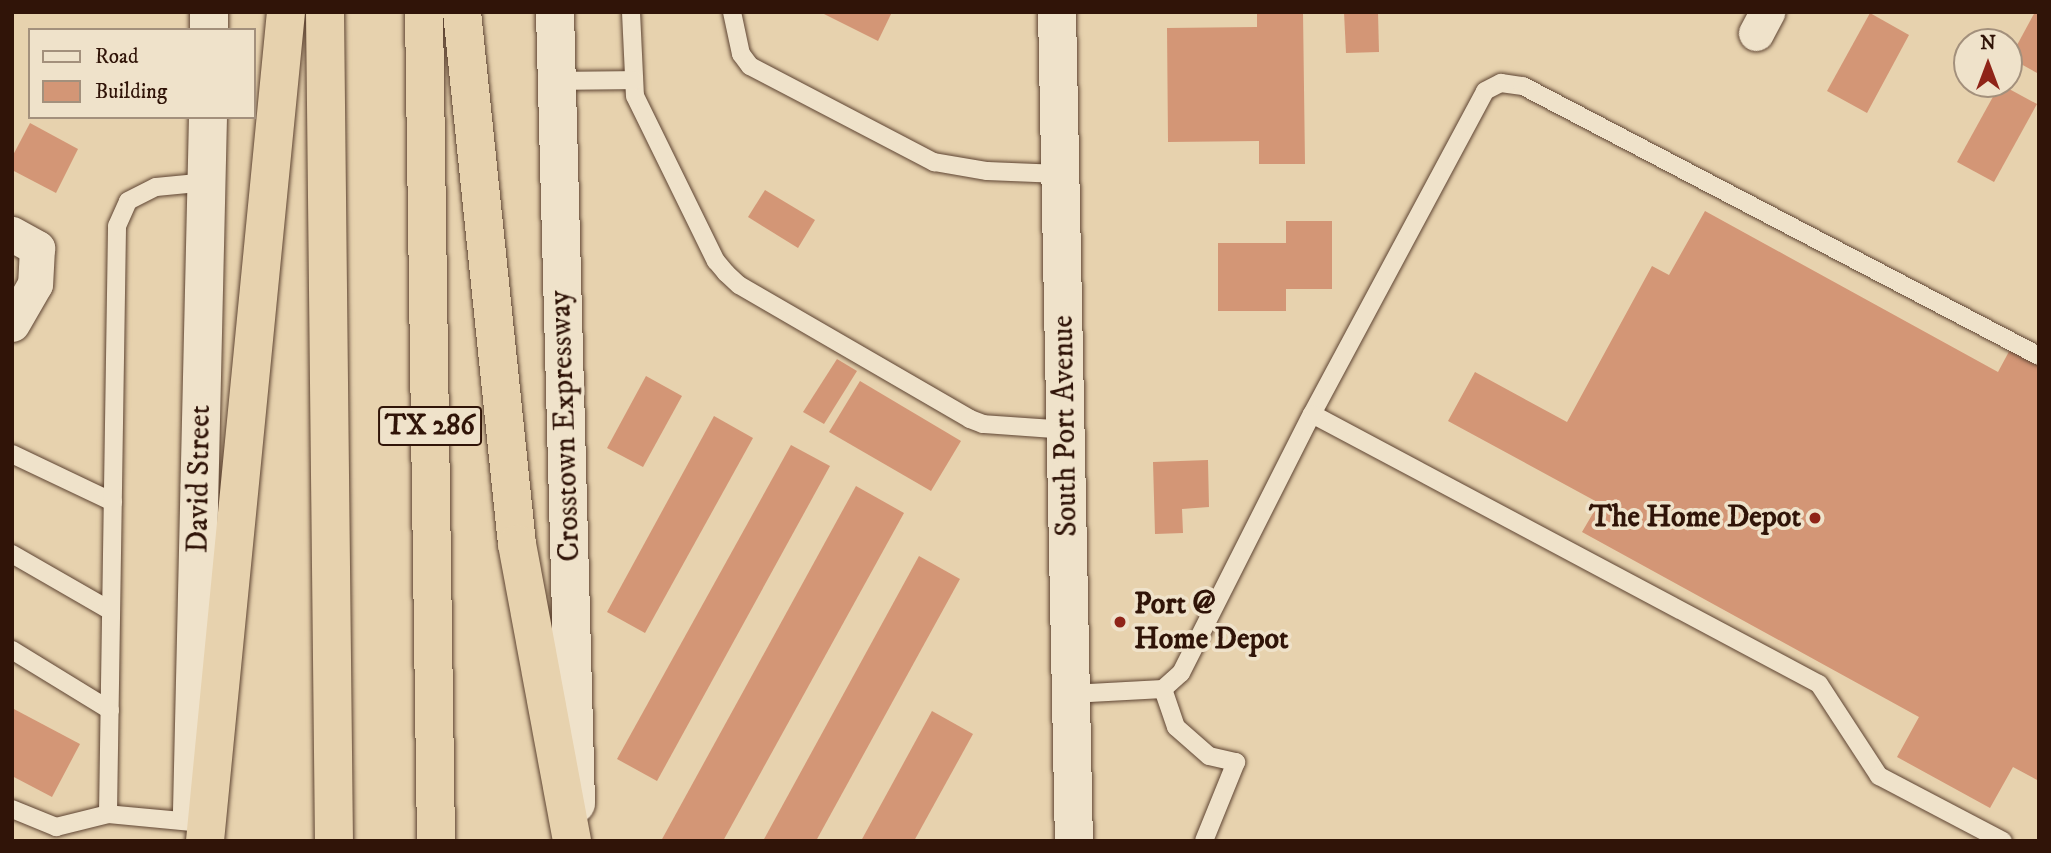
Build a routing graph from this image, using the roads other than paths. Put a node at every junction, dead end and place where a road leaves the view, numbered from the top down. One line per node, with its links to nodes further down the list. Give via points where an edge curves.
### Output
1 (286, 12): 29 (highway)
2 (325, 12): 30 (highway)
3 (424, 12): 31 (highway, TX 286)
4 (462, 12): 32 (highway, via 517,544)
5 (555, 12): 10 (main road, Crosstown Expressway)
6 (631, 12): 9 (lane)
7 (732, 12): 12 (lane, via 741,54 750,66 934,162 975,170)
8 (1058, 12): 12 (main road, South Port Avenue)
9 (634, 80): 10 (lane); 18 (lane, via 635,96 716,261 739,285 983,425)
10 (557, 81): 33 (main road, Crosstown Expressway)
11 (208, 119): 13 (main road, David Street)
12 (1060, 174): 18 (main road, South Port Avenue)
13 (208, 183): 20 (lane, via 156,187 128,201 117,226); 29 (main road, David Street)
14 (24, 241): 15 (street, via 35,284)
15 (12, 324)
16 (2039, 356): 17 (lane, via 1523,86 1501,83 1485,91)
17 (1312, 414): 24 (lane, via 1181,673); 36 (lane, via 1819,684 1879,776)
18 (1066, 430): 25 (main road, South Port Avenue)
19 (12, 454): 20 (lane)
20 (113, 502): 22 (lane)
21 (12, 554): 22 (lane)
22 (111, 611): 26 (lane)
23 (12, 650): 26 (lane)
24 (1163, 689): 25 (lane); 35 (lane, via 1176,727 1209,755 1236,762)
25 (1071, 694): 34 (main road, South Port Avenue)
26 (110, 710): 28 (lane)
27 (12, 809): 28 (lane, via 55,828)
28 (108, 814): 29 (lane)
29 (196, 835)
30 (334, 841)
31 (436, 841)
32 (572, 841)
33 (577, 841)
34 (1074, 841)
35 (1204, 841)
36 (2003, 841)

